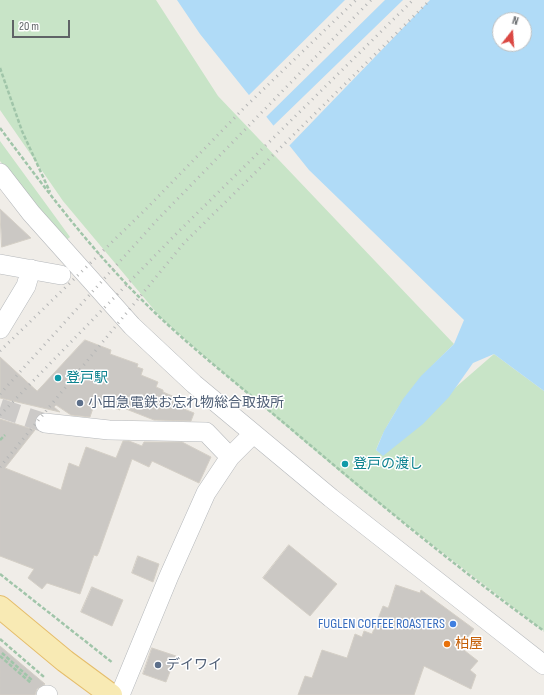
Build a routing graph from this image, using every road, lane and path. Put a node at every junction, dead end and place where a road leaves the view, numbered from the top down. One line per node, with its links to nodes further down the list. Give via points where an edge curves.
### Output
1 (0, 68): 2 (path)
2 (1, 73): 5 (path, via 22,131)
3 (0, 128): 5 (path)
4 (0, 173): 11 (street, via 31,213 132,326)
5 (52, 198): 17 (path, via 120,277 165,322 363,491)
6 (0, 264): 7 (street)
7 (31, 269): 8 (street); 9 (street, via 26,286)
8 (61, 275)
9 (0, 329)
10 (45, 423): 14 (street, via 108,430 206,432)
11 (253, 434): 14 (street); 20 (street, via 418,568)
12 (5, 435): 13 (path)
13 (0, 440)
14 (230, 457): 24 (street, via 206,493)
15 (0, 574): 21 (path)
16 (0, 607): 23 (main road)
17 (544, 631)
18 (0, 639): 22 (path)
19 (1, 654): 22 (path); 22 (path)
20 (544, 665)
21 (118, 667)
22 (44, 690)
23 (111, 695)
24 (120, 695)

